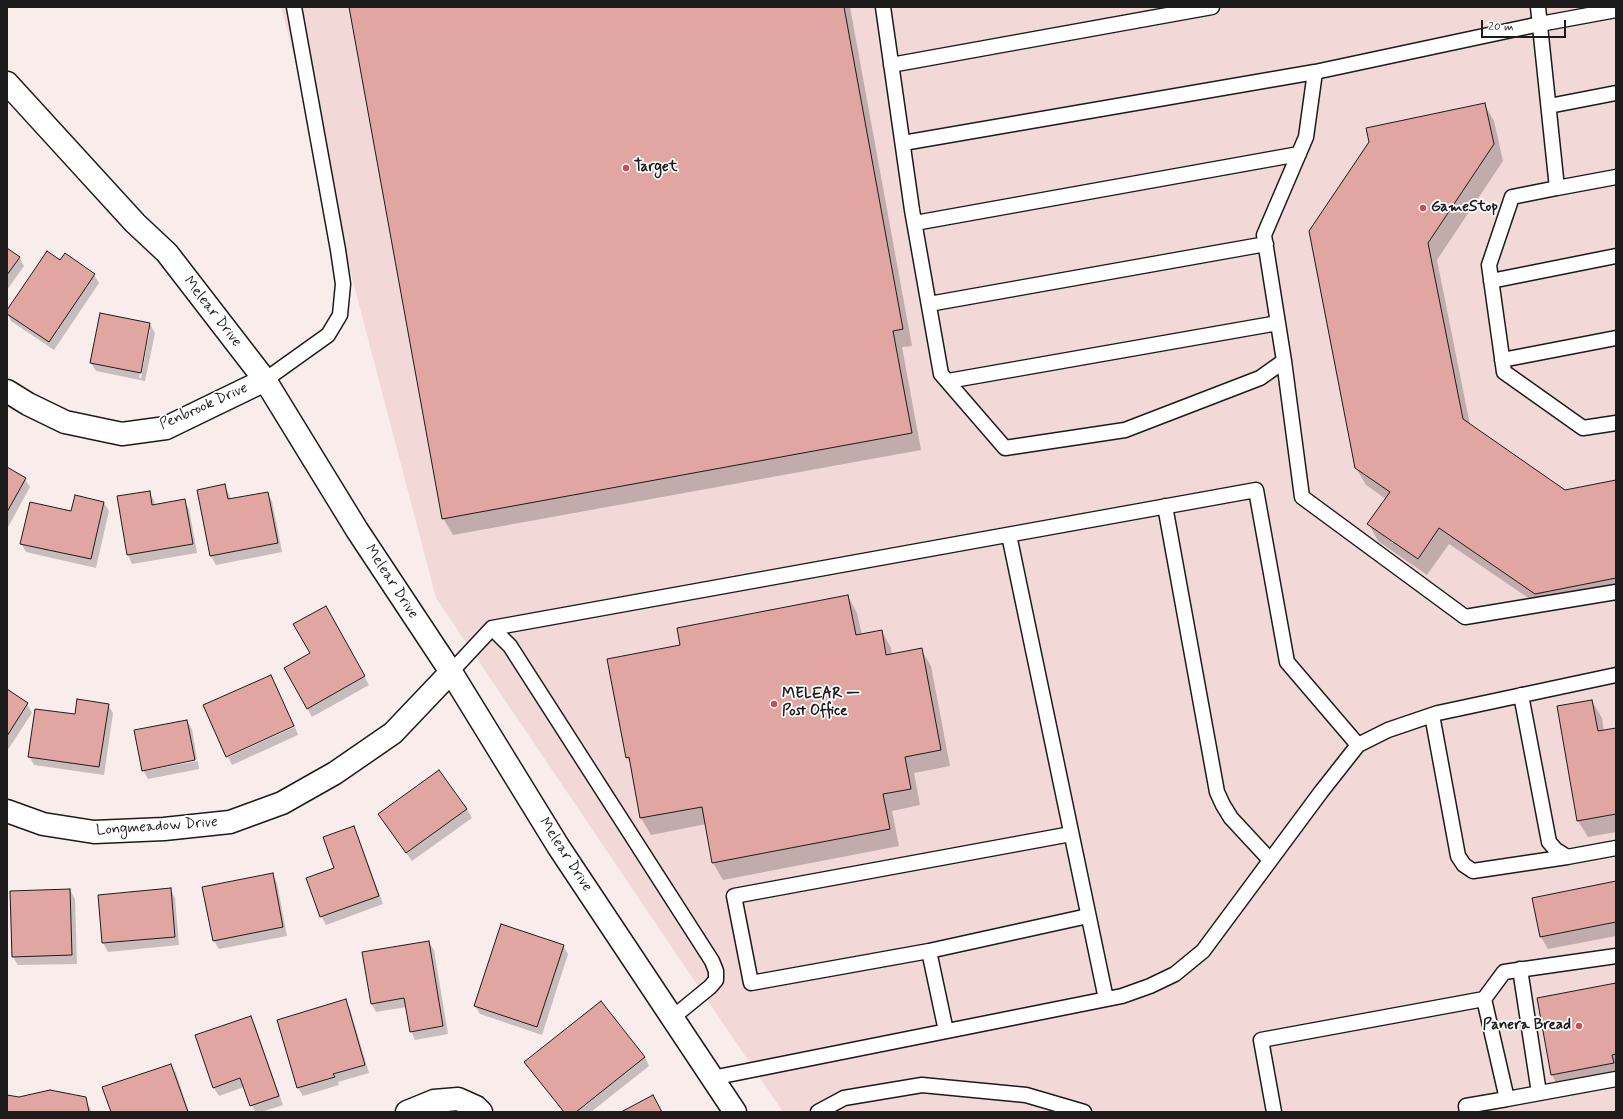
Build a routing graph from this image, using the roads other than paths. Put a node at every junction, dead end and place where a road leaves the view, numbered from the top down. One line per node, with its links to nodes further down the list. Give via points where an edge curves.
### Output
1 (294, 7): 25 (lane, via 338,250 342,292 340,315 328,335)
2 (883, 7): 7 (lane)
3 (1212, 7): 7 (lane)
4 (1538, 7): 6 (lane)
5 (1616, 10): 6 (lane)
6 (1540, 24): 8 (lane); 11 (lane)
7 (891, 65): 12 (lane)
8 (1315, 72): 12 (lane); 13 (lane, via 1306,137)
9 (7, 83): 25 (street, Melear Drive, via 135,223 167,253)
10 (1616, 93): 11 (lane)
11 (1549, 106): 15 (lane)
12 (903, 143): 16 (lane)
13 (1299, 154): 16 (lane); 17 (lane, via 1264,235)
14 (1616, 177): 15 (lane)
15 (1557, 188): 19 (lane, via 1512,197 1489,265)
16 (915, 223): 20 (lane)
17 (1266, 244): 20 (lane); 21 (lane)
18 (1616, 256): 19 (lane)
19 (1491, 281): 23 (lane)
20 (929, 304): 26 (lane, via 941,374)
21 (1278, 322): 24 (lane); 26 (lane)
22 (1616, 338): 23 (lane)
23 (1502, 360): 28 (lane, via 1504,372 1583,428)
24 (1284, 361): 26 (lane, via 1260,378 1125,430 1005,448); 31 (lane, via 1302,497 1465,617)
25 (265, 380): 27 (street, Penbrook Drive, via 166,428 122,434 65,422); 33 (street, Melear Drive, via 358,530)
26 (948, 381)
27 (7, 391)
28 (1616, 423)
29 (1165, 506): 30 (lane); 37 (lane, via 1256,490 1287,662); 42 (lane, via 1217,792 1231,818)
30 (1009, 535): 32 (lane); 39 (lane)
31 (1616, 592)
32 (492, 628): 33 (lane); 49 (lane, via 510,646 712,961 716,980 710,988)
33 (451, 672): 38 (street, Longmeadow Drive, via 393,733 335,773 282,802 230,822 164,829 94,832 44,824); 49 (street, Melear Drive, via 558,846)
34 (1616, 675): 35 (lane)
35 (1521, 695): 36 (lane); 41 (lane, via 1549,842)
36 (1432, 715): 37 (lane, via 1388,730); 41 (lane, via 1458,856 1464,865 1473,871)
37 (1358, 745): 42 (lane)
38 (7, 811)
39 (1071, 834): 43 (lane); 44 (lane, via 734,896 750,983)
40 (1616, 848): 41 (lane)
41 (1567, 857)
42 (1270, 860): 47 (lane, via 1203,951 1175,974 1122,996)
43 (1088, 916): 44 (lane); 47 (lane)
44 (929, 951): 50 (lane)
45 (1616, 956): 46 (lane)
46 (1520, 969): 48 (lane, via 1504,972); 53 (lane)
47 (1106, 999): 50 (lane)
48 (1484, 999): 54 (lane); 60 (lane, via 1261,1040)
49 (672, 1018): 51 (street, Melear Drive)
50 (946, 1031): 51 (lane)
51 (712, 1078): 57 (street, Melear Drive)
52 (1616, 1079): 53 (lane)
53 (1539, 1093): 54 (lane)
54 (1507, 1099): 61 (lane, via 1466,1106)
55 (407, 1112): 56 (street, via 434,1101 458,1099)
56 (481, 1112)
57 (734, 1112)
58 (818, 1112): 59 (lane, via 844,1098 922,1085 1026,1095)
59 (1084, 1112)
60 (1274, 1112)
61 (1467, 1112)

